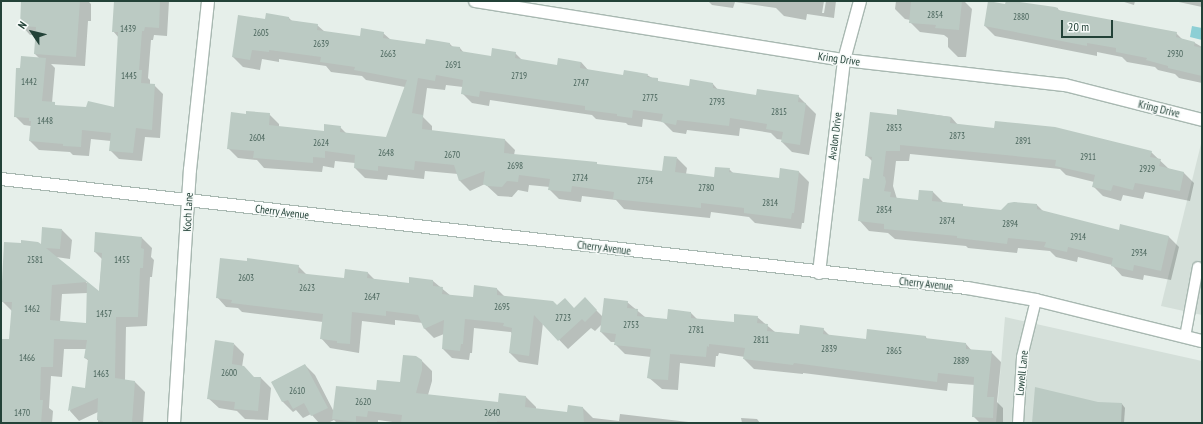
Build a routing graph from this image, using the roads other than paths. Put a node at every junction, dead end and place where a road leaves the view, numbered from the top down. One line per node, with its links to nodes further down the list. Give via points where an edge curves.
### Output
1 (208, 1): 7 (street, Koch Lane)
2 (475, 1): 4 (street, Kring Drive)
3 (860, 1): 4 (street, Avalon Drive)
4 (844, 60): 5 (street, Kring Drive, via 1065,85); 9 (street, Avalon Drive)
5 (1202, 120)
6 (1, 179): 7 (street, Cherry Avenue)
7 (189, 201): 9 (street, Cherry Avenue); 13 (street, Koch Lane)
8 (1198, 267): 11 (lane)
9 (820, 273): 10 (street, Cherry Avenue, via 967,288)
10 (1036, 300): 11 (street, Cherry Avenue); 14 (lane, Lowell Lane, via 1022,358)
11 (1185, 337): 12 (street, Cherry Avenue)
12 (1202, 341)
13 (174, 423)
14 (1018, 423)

